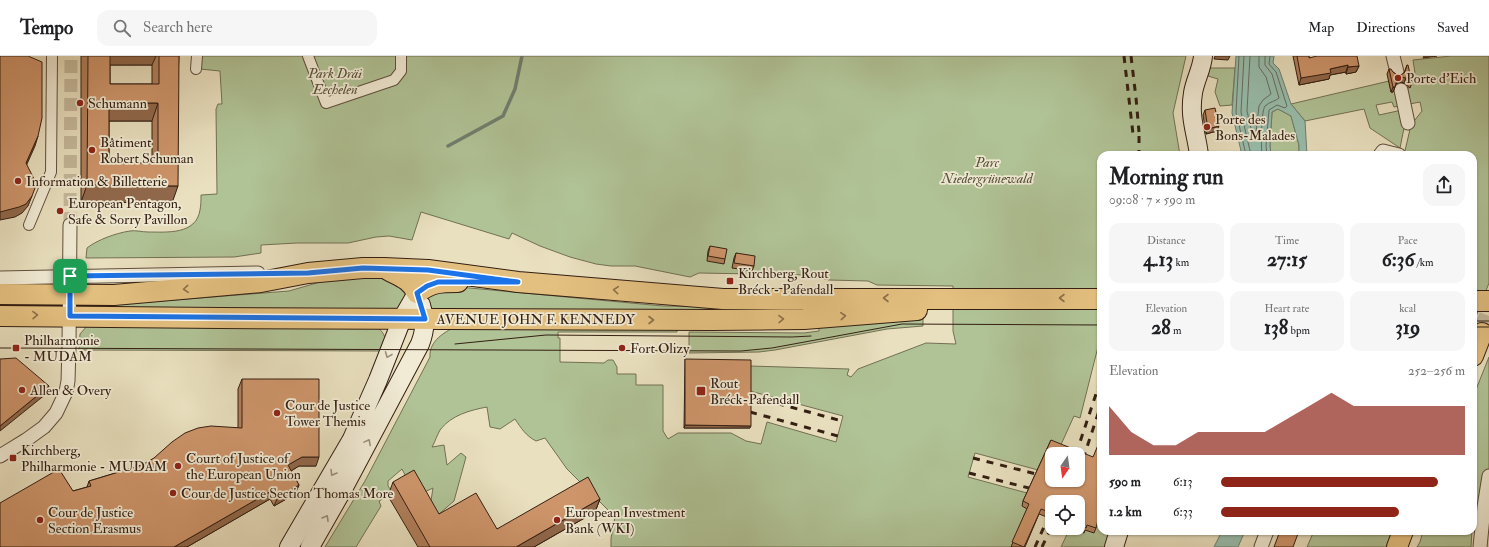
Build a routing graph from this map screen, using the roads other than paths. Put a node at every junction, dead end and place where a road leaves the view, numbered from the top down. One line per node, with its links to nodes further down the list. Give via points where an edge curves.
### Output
1 (51, 56): 12 (street, via 52,172)
2 (197, 56): 7 (street)
3 (308, 56): 4 (street, via 326,102 394,80 401,71)
4 (401, 56)
5 (1203, 56): 11 (main road, via 1192,104 1192,124)
6 (1393, 56): 8 (street)
7 (196, 69)
8 (1396, 72)
9 (1401, 90): 10 (street)
10 (1408, 123)
11 (1198, 151)
12 (29, 224)
13 (70, 225): 17 (street)
14 (384, 268): 16 (main road, AVENUE JOHN F. KENNEDY, via 428,270); 17 (main road, AVENUE JOHN F. KENNEDY, one-way to 17, via 308,273 253,283 114,295); 18 (main road, via 407,279)
15 (0, 278): 17 (street, AVENUE JOHN F. KENNEDY)
16 (518, 282): 18 (main road, via 438,282); 23 (main road, AVENUE JOHN F. KENNEDY, one-way to 16, via 728,299)
17 (70, 285): 19 (main road, AVENUE JOHN F. KENNEDY); 28 (street)
18 (417, 293): 29 (main road); 30 (main road)
19 (0, 294)
20 (1097, 299): 23 (main road, one-way to 23)
21 (1477, 301): 22 (main road)
22 (1489, 301)
23 (953, 304): 24 (main road); 30 (main road, AVENUE JOHN F. KENNEDY, one-way to 23, via 804,319)
24 (1097, 312)
25 (1477, 314): 26 (main road)
26 (1489, 314)
27 (0, 316): 28 (main road, AVENUE JOHN F. KENNEDY, one-way to 28)
28 (70, 316): 29 (main road, AVENUE JOHN F. KENNEDY); 33 (street, via 68,381 63,400 44,427)
29 (402, 319): 30 (main road, AVENUE JOHN F. KENNEDY); 38 (main road, one-way to 38, via 352,439)
30 (425, 319): 39 (main road, one-way to 30, via 420,344)
31 (1482, 333): 32 (main road)
32 (1477, 346)
33 (0, 456)
34 (1489, 476): 43 (street)
35 (1118, 535): 40 (main road)
36 (1266, 535): 41 (street)
37 (1402, 535): 42 (main road)
38 (289, 547)
39 (310, 547)
40 (1114, 547)
41 (1261, 547)
42 (1397, 547)
43 (1480, 547)

